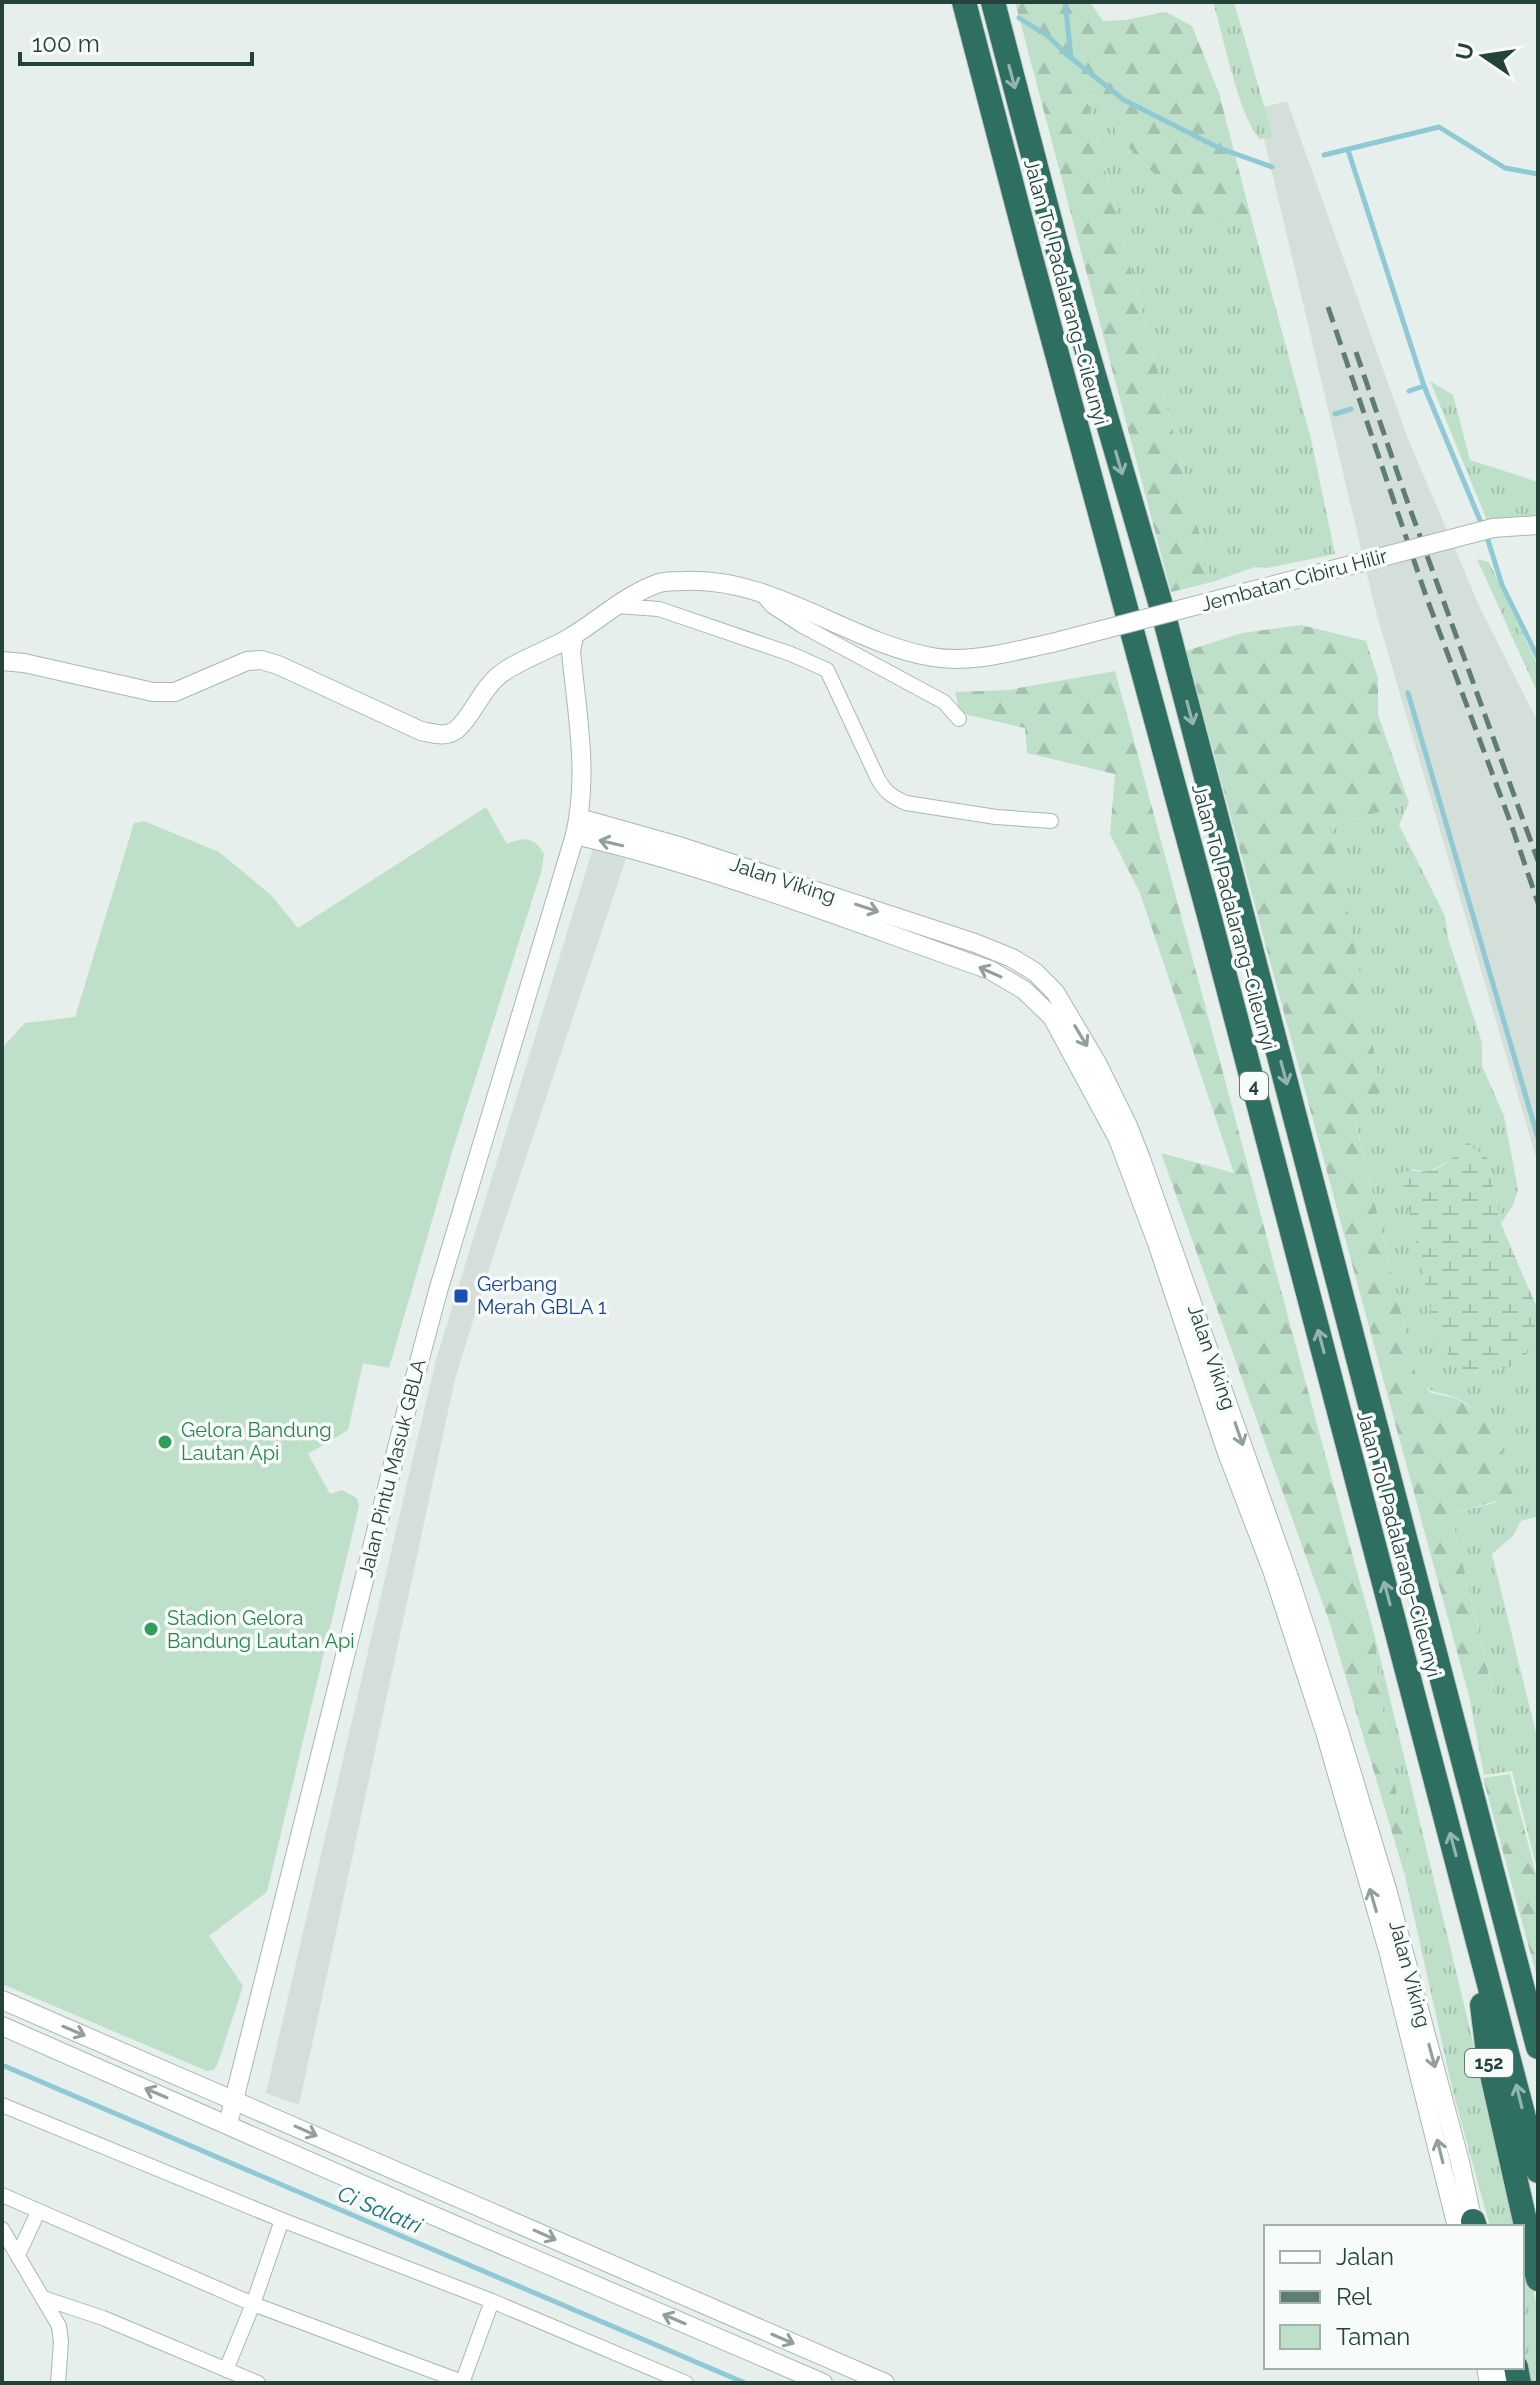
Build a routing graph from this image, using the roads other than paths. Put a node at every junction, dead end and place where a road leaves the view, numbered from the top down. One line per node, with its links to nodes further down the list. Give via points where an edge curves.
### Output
1 (964, 2): 12 (highway, Jalan Tol Padalarang–Cileunyi / 4, one-way to 1)
2 (993, 2): 11 (highway, Jalan Tol Padalarang–Cileunyi / 4, one-way to 11, via 1058,251 1164,616)
3 (1538, 525): 4 (street, Jembatan Cibiru Hilir, bridge, via 1493,528 1052,643 958,659 902,649)
4 (762, 594): 5 (street, Jembatan Cibiru Hilir, via 716,583 662,582); 8 (street, via 801,625 944,702)
5 (617, 606): 6 (street, Jembatan Cibiru Hilir); 9 (street, via 659,609 827,670 877,777 895,798 996,817)
6 (574, 635): 7 (street, Jembatan Cibiru Hilir, via 498,676 465,721 446,735 421,731 261,660 175,692); 10 (street, Jalan Pintu Masuk GBLA, via 583,795)
7 (2, 661)
8 (959, 719)
9 (1051, 821)
10 (577, 826): 16 (street, Jalan Pintu Masuk GBLA, via 438,1291); 23 (street, Jalan Viking, via 682,847 975,943 1035,972 1055,992 1128,1126 1290,1580 1387,1889 1460,2162)
11 (1502, 1907): 12 (highway); 15 (highway, Jalan Tol Padalarang–Cileunyi / 4)
12 (1472, 1915): 19 (highway, Jalan Tol Padalarang–Cileunyi / 4, one-way to 12); 26 (highway, 152, via 1489,2061)
13 (2, 2000): 16 (street, one-way to 16)
14 (2, 2026): 18 (street, one-way to 14)
15 (1538, 2047)
16 (235, 2100): 18 (street, Jalan Pintu Masuk GBLA); 38 (street, one-way to 38)
17 (2, 2105): 22 (street)
18 (228, 2124): 37 (street, one-way to 18)
19 (1538, 2171)
20 (2, 2195): 21 (street)
21 (38, 2212): 25 (street); 29 (street)
22 (282, 2220): 28 (street); 29 (street)
23 (1470, 2225)
24 (2, 2229): 25 (street)
25 (18, 2255): 27 (street)
26 (1538, 2279)
27 (43, 2298): 30 (street); 31 (street, via 59,2326)
28 (492, 2301): 35 (street); 36 (street)
29 (253, 2304): 32 (street); 35 (street)
30 (79, 2309): 31 (street); 32 (street)
31 (61, 2342): 33 (street)
32 (226, 2370): 34 (street)
33 (58, 2383)
34 (258, 2383)
35 (463, 2383)
36 (686, 2383)
37 (823, 2383)
38 (885, 2383)

